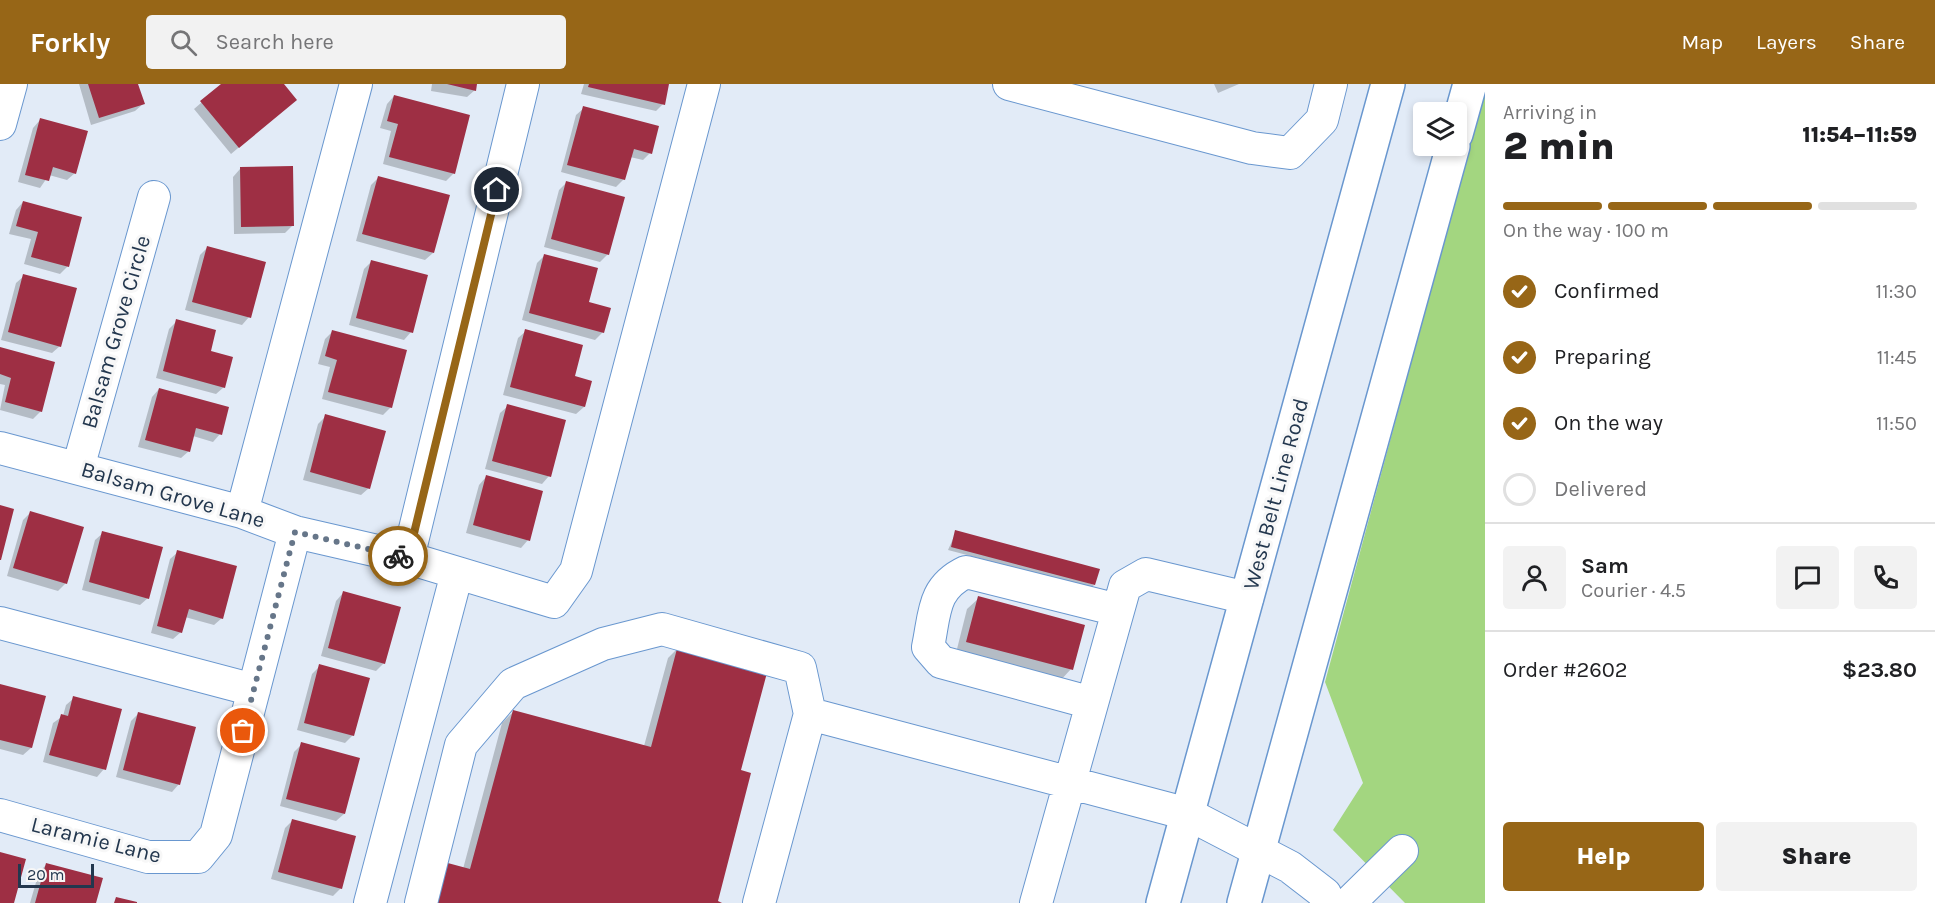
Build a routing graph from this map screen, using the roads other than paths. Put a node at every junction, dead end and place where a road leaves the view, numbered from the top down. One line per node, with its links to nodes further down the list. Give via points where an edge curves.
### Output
1 (11, 84): 10 (street)
2 (356, 84): 15 (street)
3 (523, 84): 17 (street)
4 (704, 84): 18 (street, Balsam Grove Lane, via 576,571 554,602)
5 (1009, 84): 6 (street, via 1252,148 1290,153 1322,120)
6 (1331, 84)
7 (1388, 84): 19 (main road, West Belt Line Road)
8 (1470, 84): 9 (main road)
9 (1465, 102)
10 (0, 124)
11 (1450, 156): 28 (main road)
12 (154, 197): 14 (street, Balsam Grove Circle)
13 (0, 448): 14 (street, Balsam Grove Lane)
14 (78, 468): 15 (street, Balsam Grove Lane)
15 (242, 512): 16 (street, Balsam Grove Lane)
16 (295, 532): 17 (street, Balsam Grove Lane); 22 (street)
17 (408, 558): 18 (street, Balsam Grove Lane)
18 (457, 573): 30 (street)
19 (1247, 598): 20 (street, via 1146,574 1125,586); 26 (main road, West Belt Line Road)
20 (1119, 610): 23 (street); 23 (street, via 966,572 951,579 939,593 928,647 941,662)
21 (0, 622): 22 (street)
22 (254, 690): 27 (street, Laramie Lane, via 216,835 198,857 148,857)
23 (1092, 703): 25 (street)
24 (810, 714): 25 (street); 31 (street, via 800,668 662,630 603,644 513,684 460,746); 32 (street)
25 (1070, 782): 26 (street); 33 (street)
26 (1188, 814): 28 (street); 34 (main road, West Belt Line Road)
27 (0, 815)
28 (1257, 850): 35 (main road); 36 (street, via 1290,867 1325,894)
29 (1402, 851): 37 (street)
30 (370, 903)
31 (421, 903)
32 (759, 903)
33 (1036, 903)
34 (1163, 903)
35 (1244, 903)
36 (1326, 903)
37 (1349, 903)

